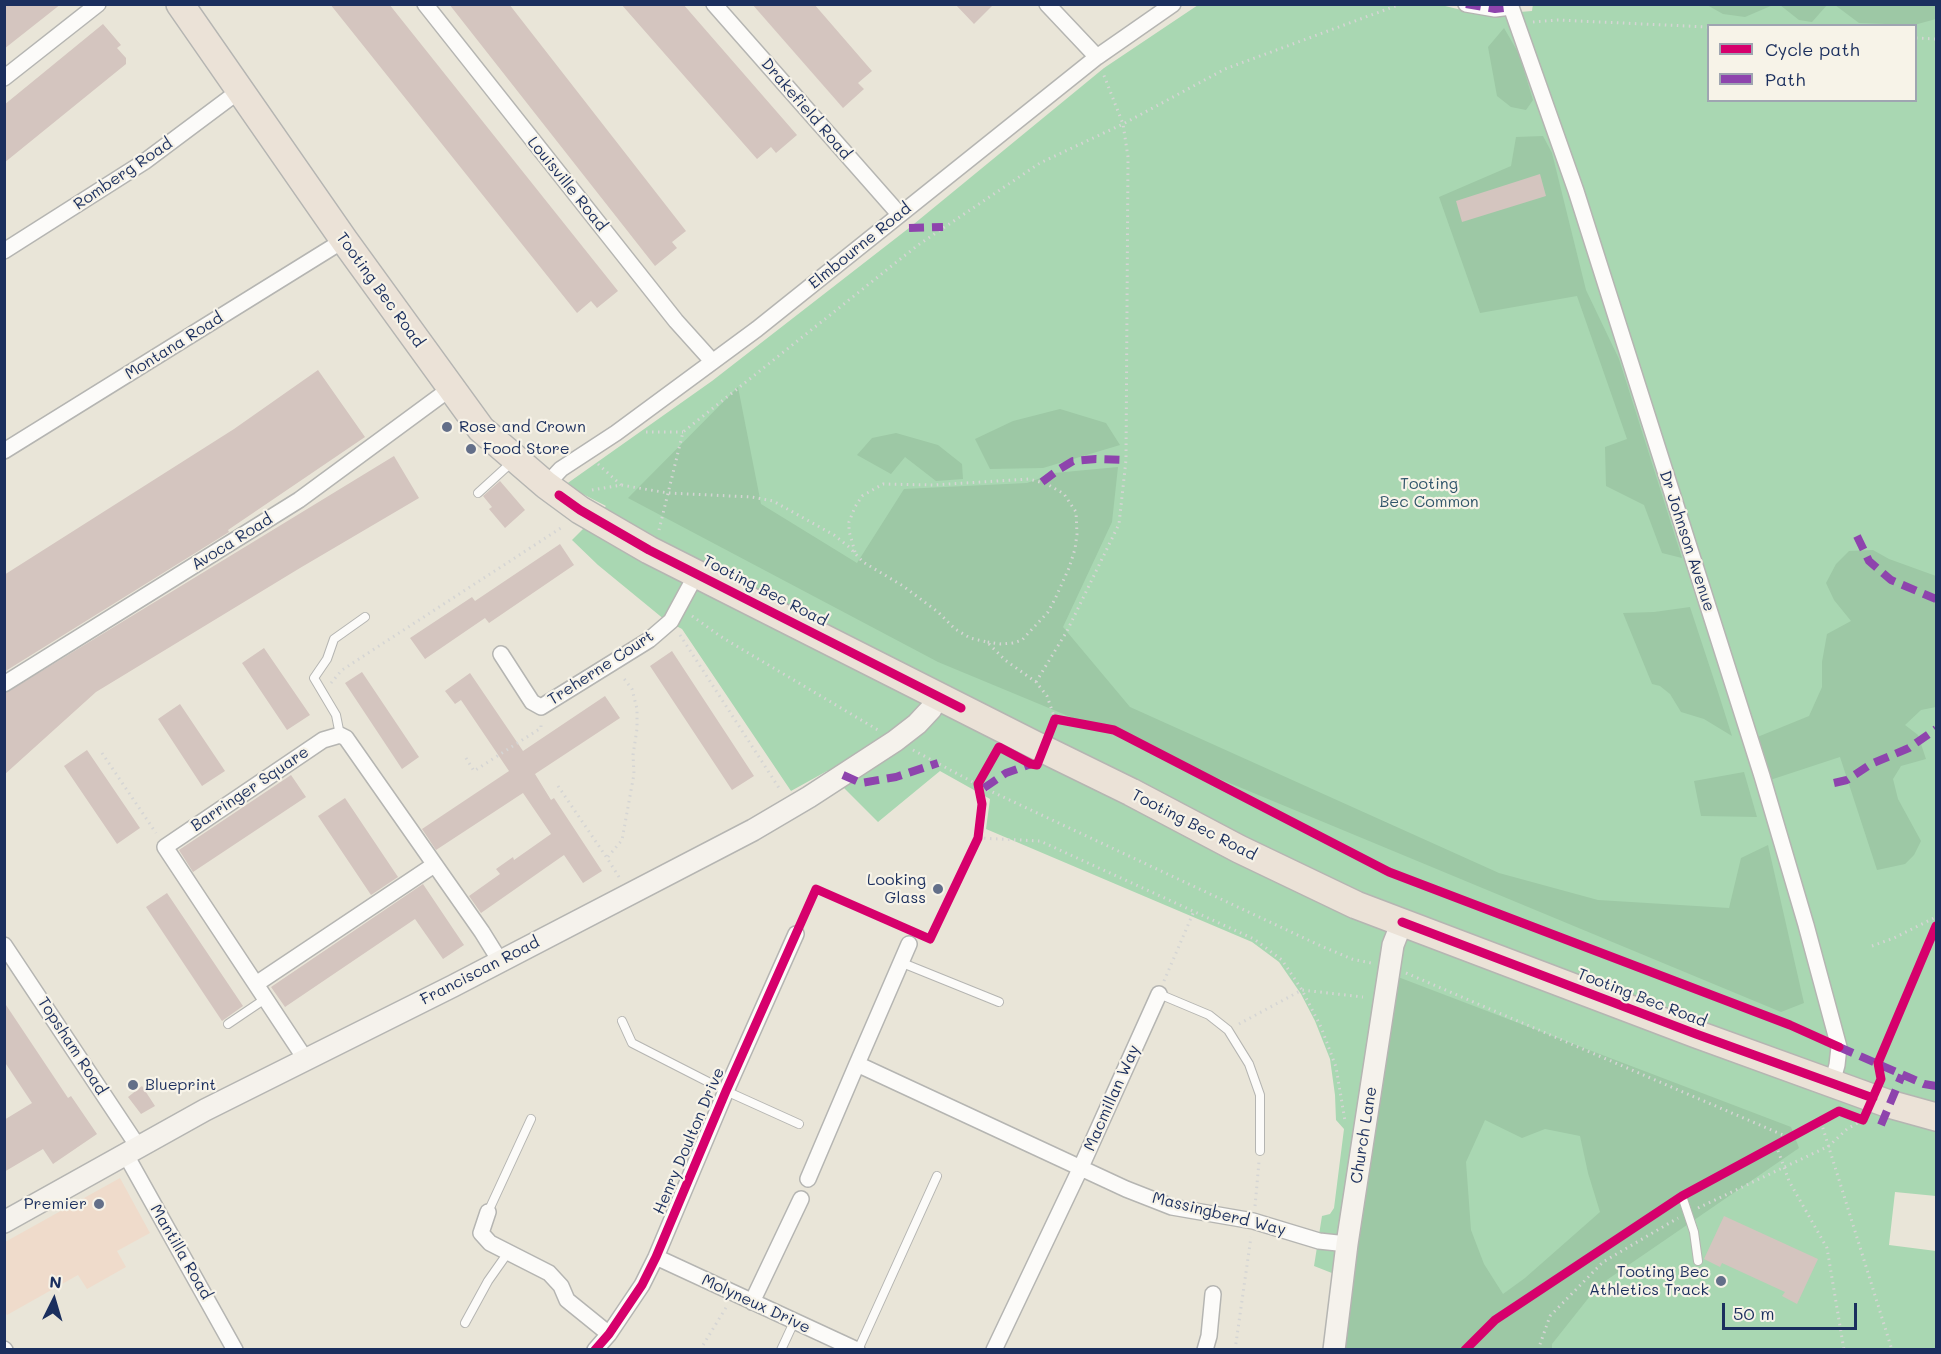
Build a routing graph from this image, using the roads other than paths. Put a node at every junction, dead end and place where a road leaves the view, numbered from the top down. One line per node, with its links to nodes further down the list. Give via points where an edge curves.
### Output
1 (98, 4): 10 (street)
2 (180, 4): 11 (highway, Tooting Bec Road)
3 (425, 4): 15 (street, Louisville Road)
4 (714, 4): 12 (street, Drakefield Road)
5 (1047, 4): 9 (street)
6 (1173, 4): 9 (street, Elmbourne Road)
7 (1466, 4): 8 (street, via 1495,9)
8 (1511, 6): 42 (street, Dr Johnson Avenue, via 1576,191 1797,892 1839,1047)
9 (1097, 57): 12 (street, Elmbourne Road)
10 (4, 78)
11 (238, 91): 13 (highway, Tooting Bec Road); 14 (street, Romberg Road, via 144,162)
12 (899, 214): 15 (street, Elmbourne Road)
13 (344, 240): 16 (highway, Tooting Bec Road); 17 (street, Montana Road)
14 (4, 251)
15 (712, 361): 19 (street, Elmbourne Road, via 561,469)
16 (452, 387): 18 (highway, Tooting Bec Road, via 482,429); 24 (street, Avoca Road, via 299,500)
17 (4, 451)
18 (516, 459): 19 (highway, Tooting Bec Road); 20 (lane)
19 (546, 485): 21 (highway, Tooting Bec Road, via 585,513)
20 (478, 494)
21 (697, 573): 23 (street, Treherne Court, via 670,621 649,640 541,706 532,702); 25 (highway, Tooting Bec Road)
22 (365, 617): 26 (lane, via 334,639 314,678 336,716)
23 (501, 654)
24 (4, 684)
25 (938, 696): 28 (highway, Tooting Bec Road, via 1239,849 1356,905); 32 (street, Franciscan Road, via 924,717 895,741 792,807)
26 (340, 735): 27 (street, via 354,747); 34 (street, Barringer Square, via 323,740 165,847)
27 (434, 865): 32 (street); 34 (street)
28 (1402, 922): 42 (highway, Tooting Bec Road); 56 (street, Church Lane, via 1392,945)
29 (796, 934): 43 (street, Henry Doulton Drive)
30 (909, 944): 33 (street)
31 (4, 945): 48 (street, Topsham Road)
32 (500, 961): 40 (street, Franciscan Road)
33 (900, 962): 37 (lane); 41 (street)
34 (256, 984): 36 (street)
35 (1159, 994): 47 (lane, via 1209,1015 1228,1030 1249,1064 1260,1095); 49 (street, Macmillan Way)
36 (265, 999): 39 (lane); 40 (street)
37 (999, 1002)
38 (622, 1021): 43 (lane, via 632,1043)
39 (228, 1024)
40 (306, 1060): 48 (street, Franciscan Road)
41 (858, 1064): 49 (street, Macmillan Way); 51 (street)
42 (1832, 1083): 44 (highway, Tooting Bec Road, via 1870,1113)
43 (726, 1091): 46 (lane); 58 (street, Henry Doulton Drive)
44 (1936, 1117)
45 (531, 1119): 54 (lane)
46 (799, 1124)
47 (1260, 1151)
48 (132, 1152): 55 (street, Franciscan Road); 65 (street, Mantilla Road)
49 (1081, 1167): 56 (street, Massingberd Way, via 1126,1190 1173,1207); 69 (street)
50 (937, 1176): 68 (lane)
51 (808, 1179)
52 (1682, 1197): 59 (lane, via 1694,1232)
53 (801, 1199): 61 (street)
54 (488, 1212): 57 (street, via 481,1233)
55 (4, 1222)
56 (1347, 1244): 71 (street, Church Lane)
57 (507, 1254): 63 (lane); 64 (street, via 549,1273 567,1300)
58 (656, 1257): 61 (street, Molyneux Drive); 64 (street, Henry Doulton Drive)
59 (1698, 1261)
60 (1213, 1294): 70 (street)
61 (752, 1302): 62 (street, Molyneux Drive)
62 (794, 1322): 67 (lane); 68 (street, Molyneux Drive)
63 (465, 1323)
64 (609, 1334): 66 (street, Henry Doulton Drive)
65 (235, 1350)
66 (595, 1350)
67 (781, 1350)
68 (858, 1350)
69 (994, 1350)
70 (1205, 1350)
71 (1334, 1350)

